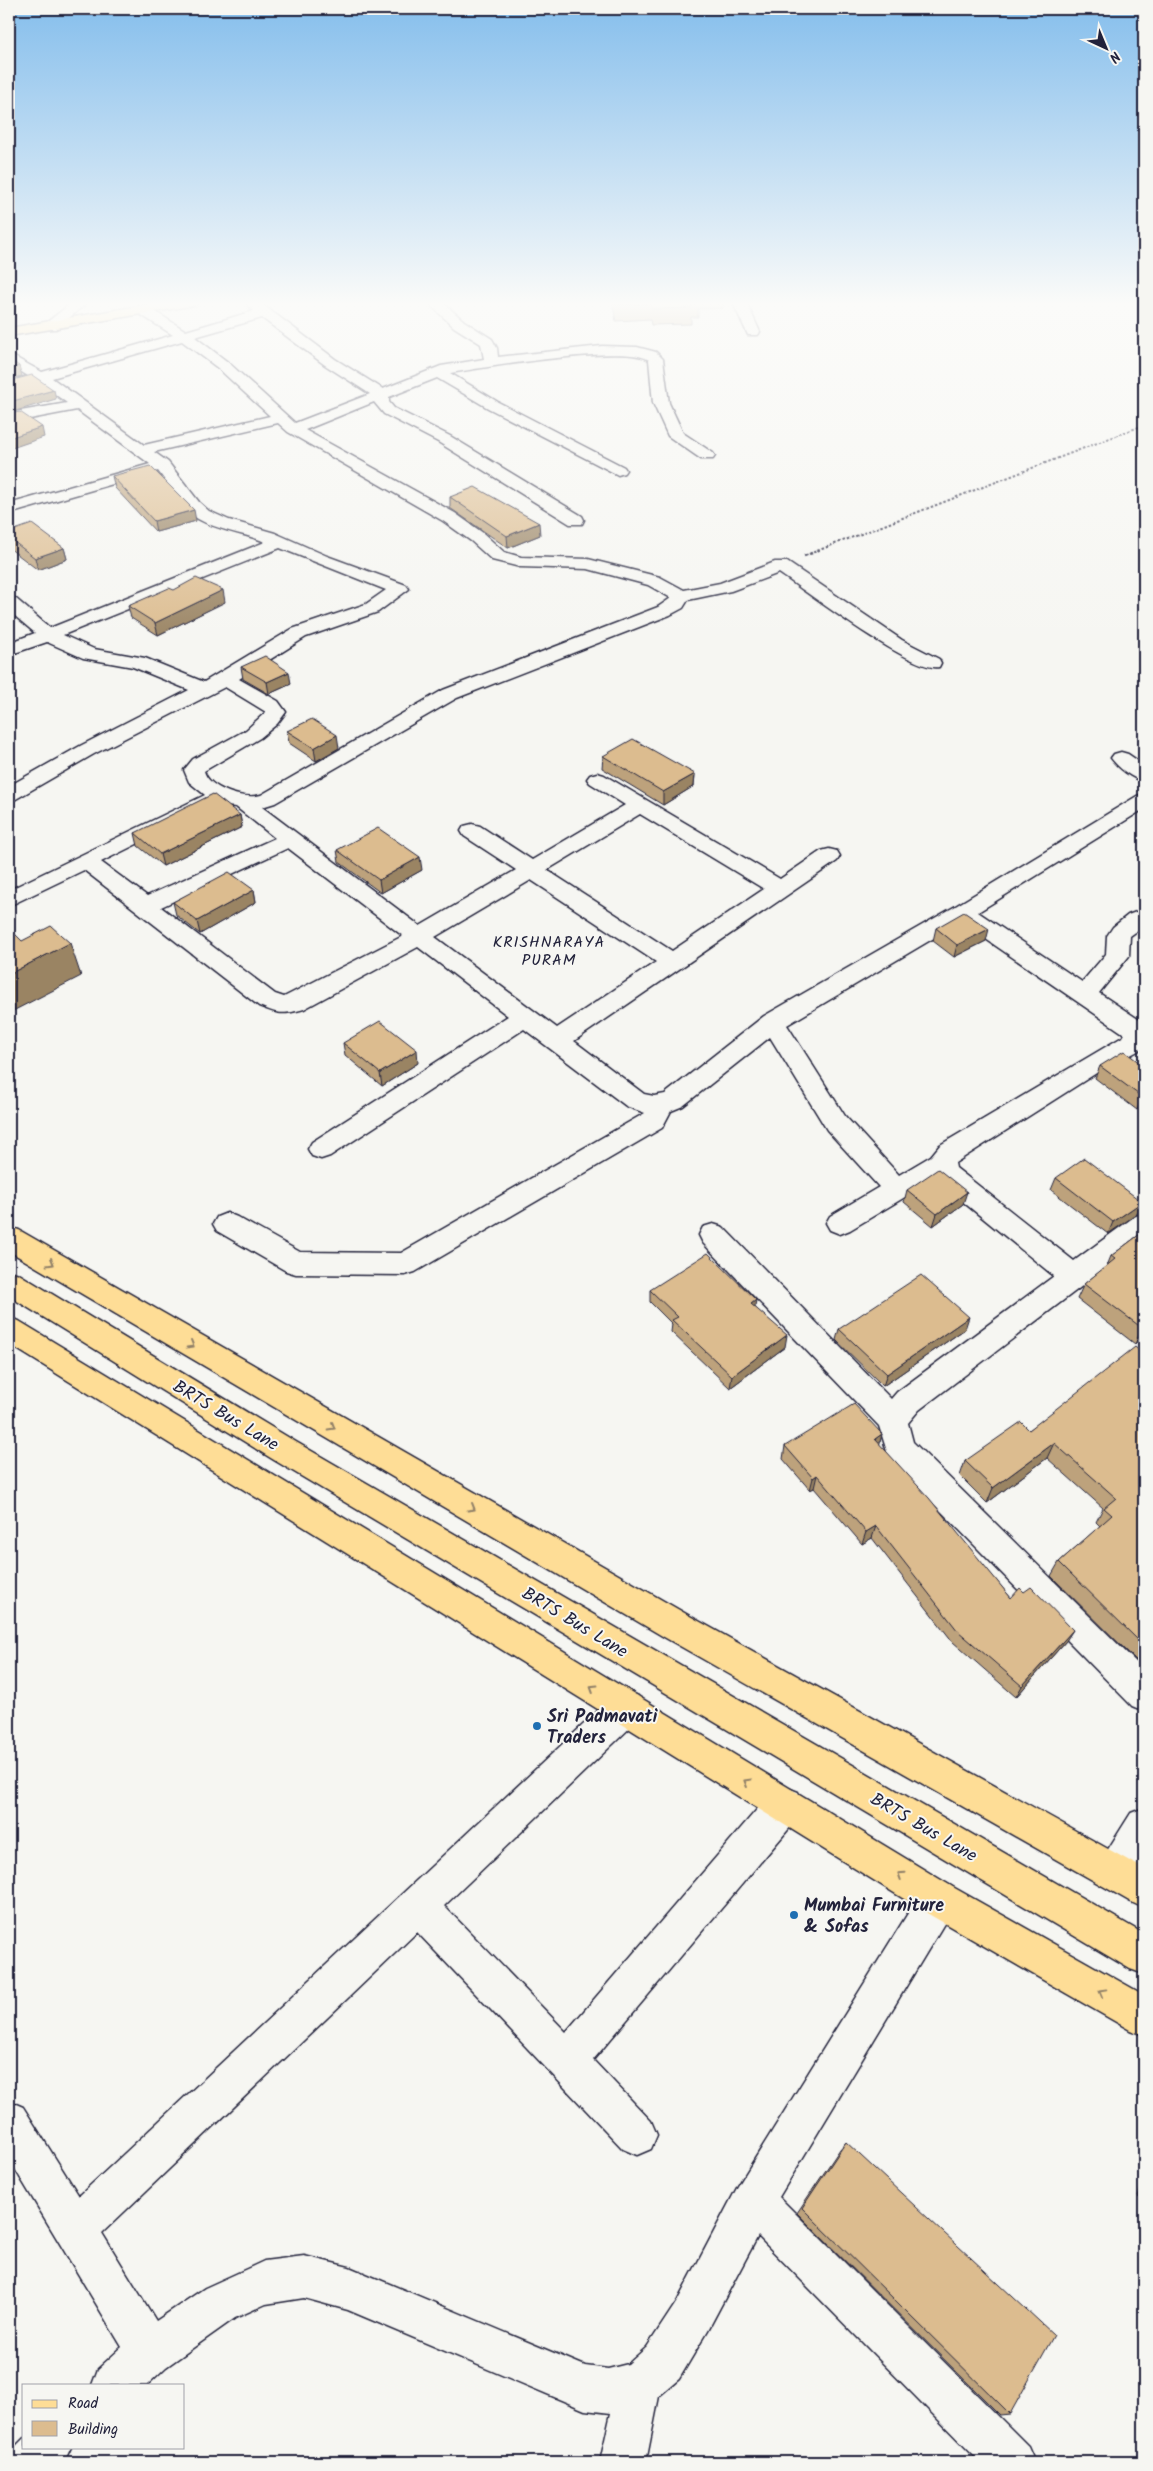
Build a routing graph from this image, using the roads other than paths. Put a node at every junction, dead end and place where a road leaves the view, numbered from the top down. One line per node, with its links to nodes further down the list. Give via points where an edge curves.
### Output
1 (97, 416): 8 (street)
2 (279, 416): 7 (street)
3 (308, 416): 7 (street)
4 (400, 416): 13 (street, via 444,438)
5 (515, 416): 11 (street)
6 (667, 416): 9 (street, via 676,436)
7 (286, 423): 8 (street); 15 (street, via 449,517 498,556 520,562 588,564 654,582)
8 (143, 450): 10 (street)
9 (707, 456)
10 (162, 464): 12 (street); 14 (street, via 203,515)
11 (618, 470)
12 (9, 509)
13 (576, 520)
14 (280, 542): 17 (street); 20 (street, via 400,589 372,608 299,633)
15 (681, 596): 19 (street, via 726,586 781,566 895,644); 28 (street, via 677,604 664,611 450,694 268,800)
16 (9, 602): 17 (street)
17 (48, 635): 18 (street); 21 (street, via 90,654 138,662)
18 (9, 649)
19 (932, 663)
20 (225, 679): 21 (street); 26 (street, via 276,712 260,729 200,763 194,770 196,778)
21 (205, 690): 25 (street, via 87,750)
22 (1121, 758): 23 (street)
23 (1144, 775)
24 (597, 779): 29 (street)
25 (9, 795)
26 (222, 798): 28 (street); 33 (street, via 206,802)
27 (1144, 800): 38 (street)
28 (245, 805): 31 (street)
29 (640, 805): 34 (street); 35 (street)
30 (472, 831): 34 (street)
31 (290, 839): 37 (street); 40 (street)
32 (829, 856): 35 (street)
33 (86, 861): 36 (street); 37 (street)
34 (532, 870): 40 (street); 41 (street)
35 (780, 889): 41 (street)
36 (9, 899)
37 (145, 906): 40 (street, via 267,1000 283,1006)
38 (962, 912): 42 (street); 44 (street)
39 (1134, 922): 42 (street, via 1118,939 1120,949 1117,956)
40 (419, 937): 43 (street)
41 (672, 962): 45 (street)
42 (1085, 995): 48 (street, via 1128,1024 1136,1032 1136,1038 949,1152)
43 (525, 1017): 45 (street); 47 (street)
44 (773, 1022): 46 (street, via 674,1100); 49 (street, via 836,1123)
45 (556, 1040): 46 (street, via 635,1100)
46 (660, 1106): 51 (street, via 653,1121 405,1264 296,1262)
47 (321, 1149)
48 (941, 1163): 49 (street); 55 (street, via 941,1169 947,1175)
49 (896, 1189): 50 (street)
50 (840, 1223)
51 (227, 1224)
52 (1144, 1224): 55 (street)
53 (713, 1235): 58 (street)
54 (9, 1238): 63 (main road, one-way to 63, via 676,1626)
55 (1074, 1277): 58 (street, via 908,1401)
56 (9, 1282): 66 (main road, BRTS Bus Lane, via 294,1456)
57 (9, 1329): 60 (main road, one-way to 57)
58 (892, 1420): 59 (street, via 900,1449)
59 (1144, 1694)
60 (626, 1708): 61 (main road, one-way to 60); 65 (street)
61 (785, 1805): 64 (main road, one-way to 61); 68 (street)
62 (1144, 1826): 63 (street)
63 (1130, 1881)
64 (938, 1899): 67 (main road, one-way to 64); 71 (street)
65 (417, 1905): 68 (street); 72 (street)
66 (1144, 1954)
67 (1144, 2016)
68 (566, 2062): 70 (street)
69 (9, 2121): 72 (street)
70 (637, 2136)
71 (753, 2200): 75 (street, via 693,2315 663,2363); 79 (street)
72 (75, 2229): 73 (street)
73 (150, 2351): 74 (street); 75 (street, via 220,2303 264,2283 304,2277 349,2289 585,2388 608,2391)
74 (115, 2384)
75 (639, 2384): 78 (street)
76 (47, 2448): 77 (street)
77 (32, 2462)
78 (623, 2462)
79 (1012, 2462)

